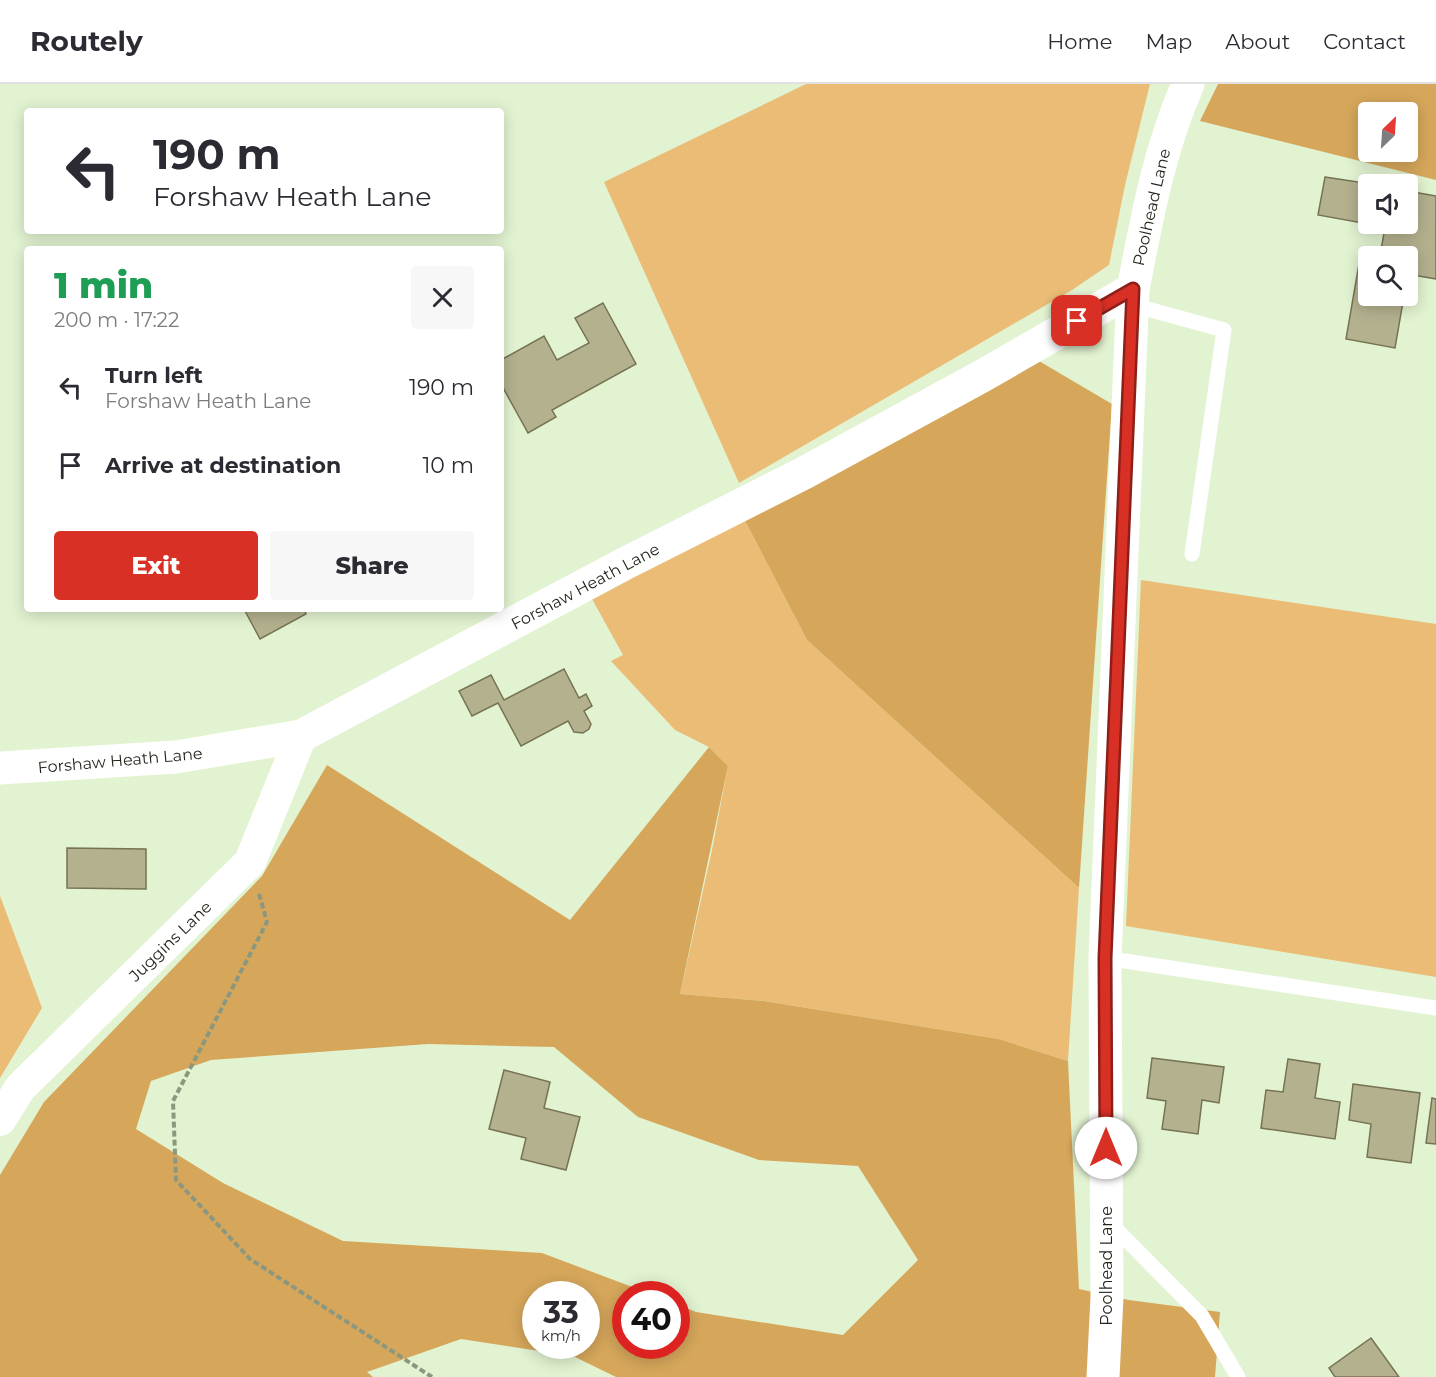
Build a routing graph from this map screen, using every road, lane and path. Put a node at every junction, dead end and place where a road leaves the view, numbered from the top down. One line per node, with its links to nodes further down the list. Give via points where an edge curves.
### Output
1 (1188, 84): 2 (street, Poolhead Lane, via 1174,114 1154,181)
2 (1133, 297): 3 (lane, via 1224,330); 4 (street, Forshaw Heath Lane); 7 (street, Poolhead Lane)
3 (1192, 554)
4 (301, 736): 5 (street, Forshaw Heath Lane, via 176,757); 6 (street, Juggins Lane)
5 (0, 768)
6 (250, 862): 9 (street, Juggins Lane, via 20,1088); 11 (path, via 267,922 173,1101 176,1180 250,1259)
7 (1105, 958): 8 (lane); 10 (street, Poolhead Lane)
8 (1436, 1008)
9 (0, 1120)
10 (1106, 1219): 12 (street, Poolhead Lane); 13 (lane, via 1202,1316)
11 (432, 1377)
12 (1103, 1377)
13 (1238, 1377)

